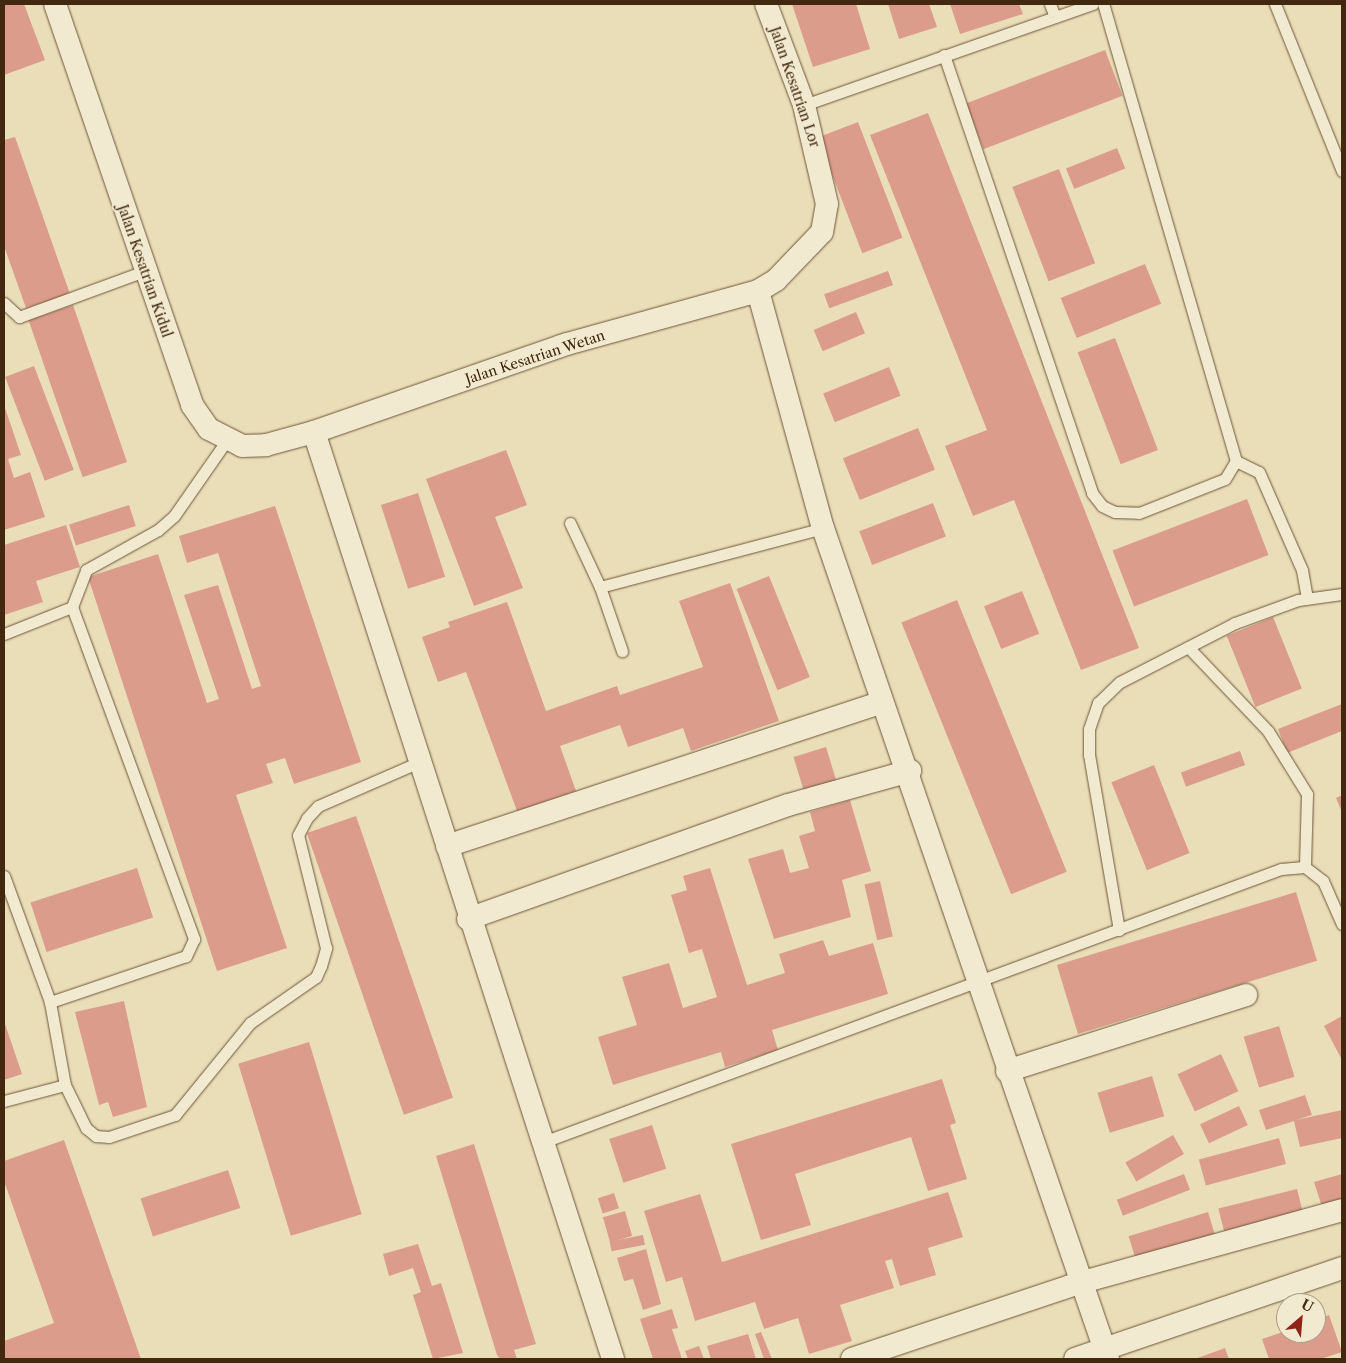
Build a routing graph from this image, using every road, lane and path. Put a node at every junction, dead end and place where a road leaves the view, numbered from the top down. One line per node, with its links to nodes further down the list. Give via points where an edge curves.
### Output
1 (55, 4): 11 (street, Jalan Kesatrian Kidul)
2 (766, 4): 9 (street, Jalan Kesatrian Lor)
3 (1050, 4): 7 (lane)
4 (1093, 4): 7 (lane)
5 (1103, 4): 16 (lane)
6 (1275, 4): 10 (lane)
7 (1055, 17): 8 (lane)
8 (944, 56): 9 (lane); 16 (lane, via 1092,493 1102,506 1115,512 1139,513 1225,480)
9 (804, 105): 12 (street, Jalan Kesatrian Lor, via 822,170 827,204 822,232 802,257)
10 (1342, 171)
11 (146, 271): 13 (lane, via 19,317); 15 (street, Jalan Kesatrian Kidul, via 192,405 209,429)
12 (758, 291): 14 (street, Jalan Kesatrian Wetan, via 567,344); 18 (street)
13 (4, 303)
14 (314, 432): 15 (street, Jalan Kesatrian Kidul, via 266,445 242,446); 27 (street)
15 (226, 440): 22 (lane, via 174,516 86,570)
16 (1236, 461): 21 (lane, via 1259,472 1302,570)
17 (570, 523): 19 (lane)
18 (823, 528): 19 (lane); 26 (street)
19 (600, 586): 25 (lane)
20 (1342, 594): 21 (lane)
21 (1307, 599): 24 (lane, via 1235,623)
22 (72, 607): 23 (lane); 37 (lane, via 194,939 186,956)
23 (4, 634)
24 (1188, 647): 30 (lane, via 1268,731 1307,794); 34 (lane, via 1120,682 1098,703 1089,729 1089,755)
25 (622, 650)
26 (882, 702): 28 (street); 29 (street)
27 (419, 762): 29 (street); 39 (lane, via 318,806 307,818 298,835 326,948 321,966 316,977 250,1023 185,1106 166,1121 109,1137 96,1136 86,1128)
28 (910, 771): 32 (street, via 788,805); 35 (street)
29 (447, 846): 32 (street)
30 (1305, 867): 33 (lane, via 1323,881); 34 (lane, via 1281,869)
31 (4, 876): 37 (lane)
32 (468, 919): 41 (street)
33 (1342, 924)
34 (1119, 930): 35 (lane)
35 (980, 984): 38 (street); 41 (lane)
36 (1246, 995): 38 (street)
37 (50, 1002): 39 (lane)
38 (1007, 1072): 44 (street)
39 (65, 1085): 40 (lane)
40 (4, 1101)
41 (546, 1140): 46 (street)
42 (1342, 1210): 44 (street)
43 (1342, 1268): 45 (street)
44 (1079, 1283): 45 (street); 47 (street)
45 (1106, 1354): 48 (street)
46 (613, 1359)
47 (852, 1359)
48 (1075, 1359)

